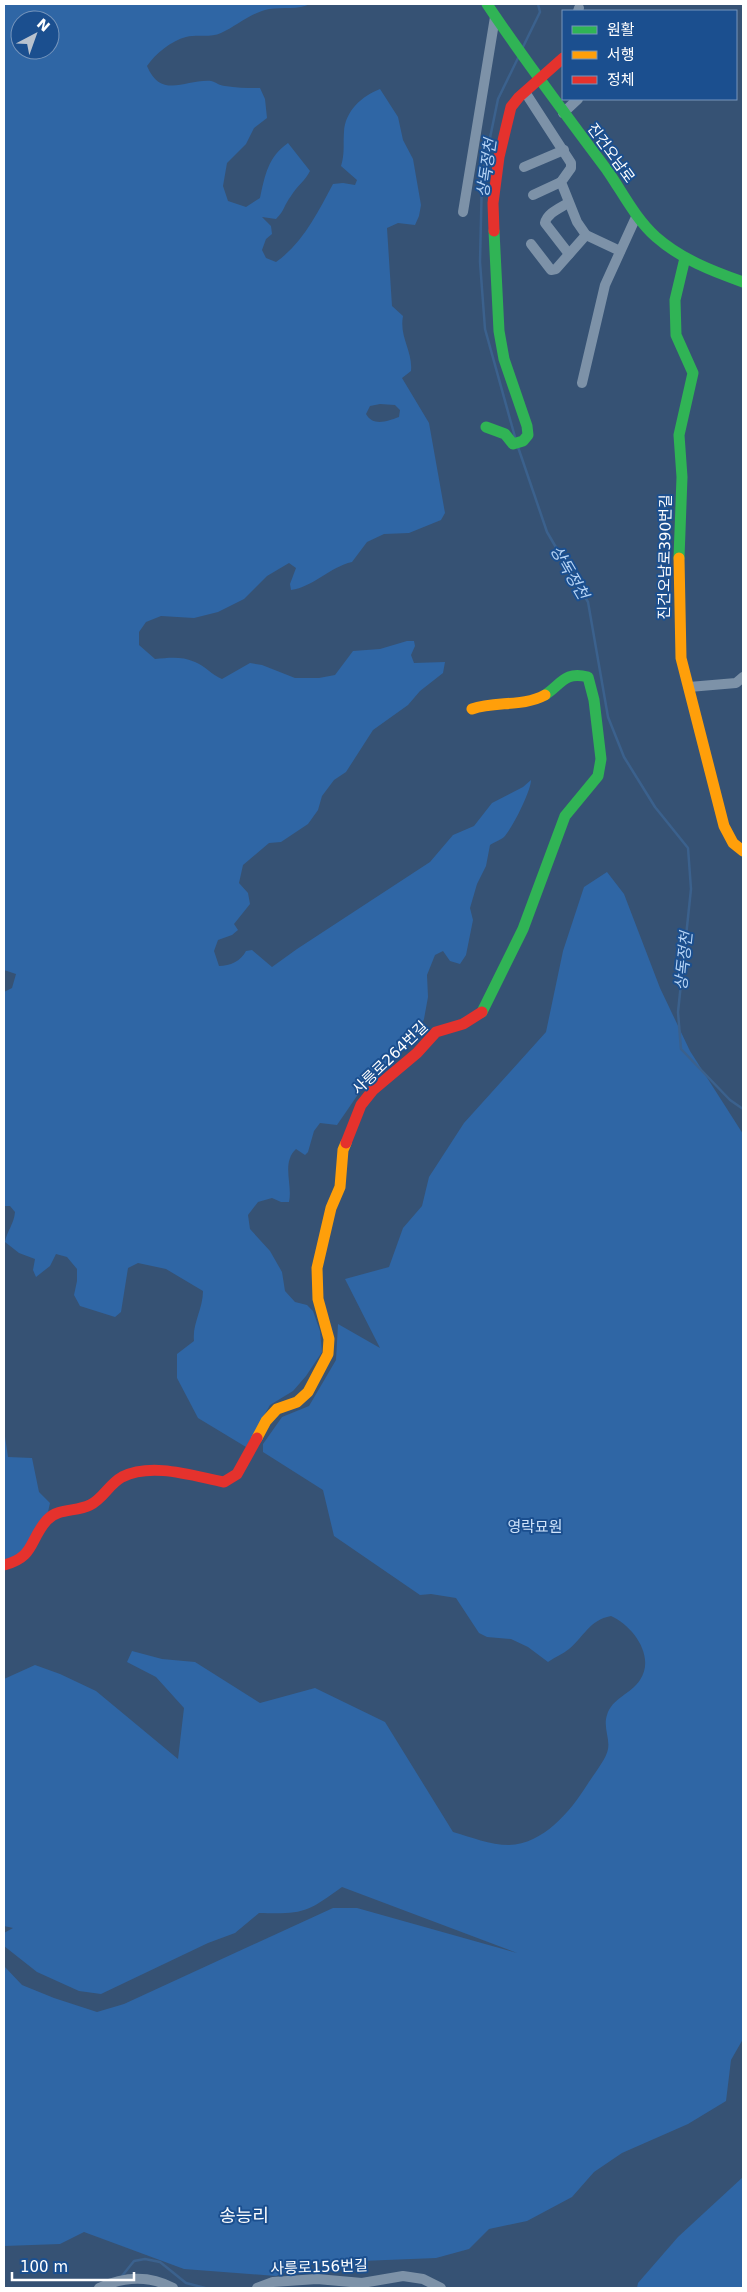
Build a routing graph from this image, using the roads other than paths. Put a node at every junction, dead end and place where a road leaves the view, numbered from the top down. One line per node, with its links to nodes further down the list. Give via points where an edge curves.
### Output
1 (487, 4): 2 (street, 진건오남로)
2 (495, 17): 4 (street, 진건오남로); 13 (street)
3 (562, 59): 4 (street)
4 (539, 80): 5 (street); 7 (street, 진건오남로)
5 (525, 92): 8 (street); 22 (street, via 510,111 493,203 499,332 504,360 528,431 526,438 518,443 500,430)
6 (577, 100): 7 (street)
7 (563, 113): 14 (street, 진건오남로, via 622,191)
8 (564, 150): 9 (street); 10 (street, via 572,166)
9 (524, 167)
10 (561, 182): 11 (street); 12 (street)
11 (532, 195)
12 (568, 203): 15 (street); 18 (street, via 546,218 545,223)
13 (463, 212)
14 (636, 217): 17 (street); 19 (street, 진건오남로, via 665,246)
15 (586, 235): 17 (street); 18 (street)
16 (531, 244): 18 (street, via 551,270)
17 (620, 250): 21 (street, via 605,285)
18 (570, 254)
19 (685, 258): 20 (street, 진건오남로); 24 (street, 진건오남로390번길, via 675,300 676,335 692,373 679,441 682,507 679,629 681,658)
20 (743, 282)
21 (582, 383)
22 (486, 427)
23 (743, 677): 24 (street, via 736,683)
24 (689, 687): 26 (street, 진건오남로390번길, via 724,826 733,843)
25 (472, 709): 27 (street, 사릉로264번길, via 491,703 540,697 566,677 588,676 601,759 598,776 565,816 523,929 480,1013 464,1024 436,1032 361,1105 343,1150 340,1187 331,1208 317,1268 318,1299 329,1339 328,1354 321,1371 308,1392 297,1402 277,1409 266,1421 244,1464 237,1474 224,1482 175,1473 135,1472 106,1490 94,1503 53,1514 31,1551 22,1560)
26 (743, 851)
27 (4, 1565)
28 (99, 2288): 29 (street, via 128,2279 158,2282)
29 (173, 2288)
30 (257, 2288): 31 (street, 사릉로156번길, via 273,2282 317,2279 362,2284 402,2276 423,2279)
31 (441, 2288)

